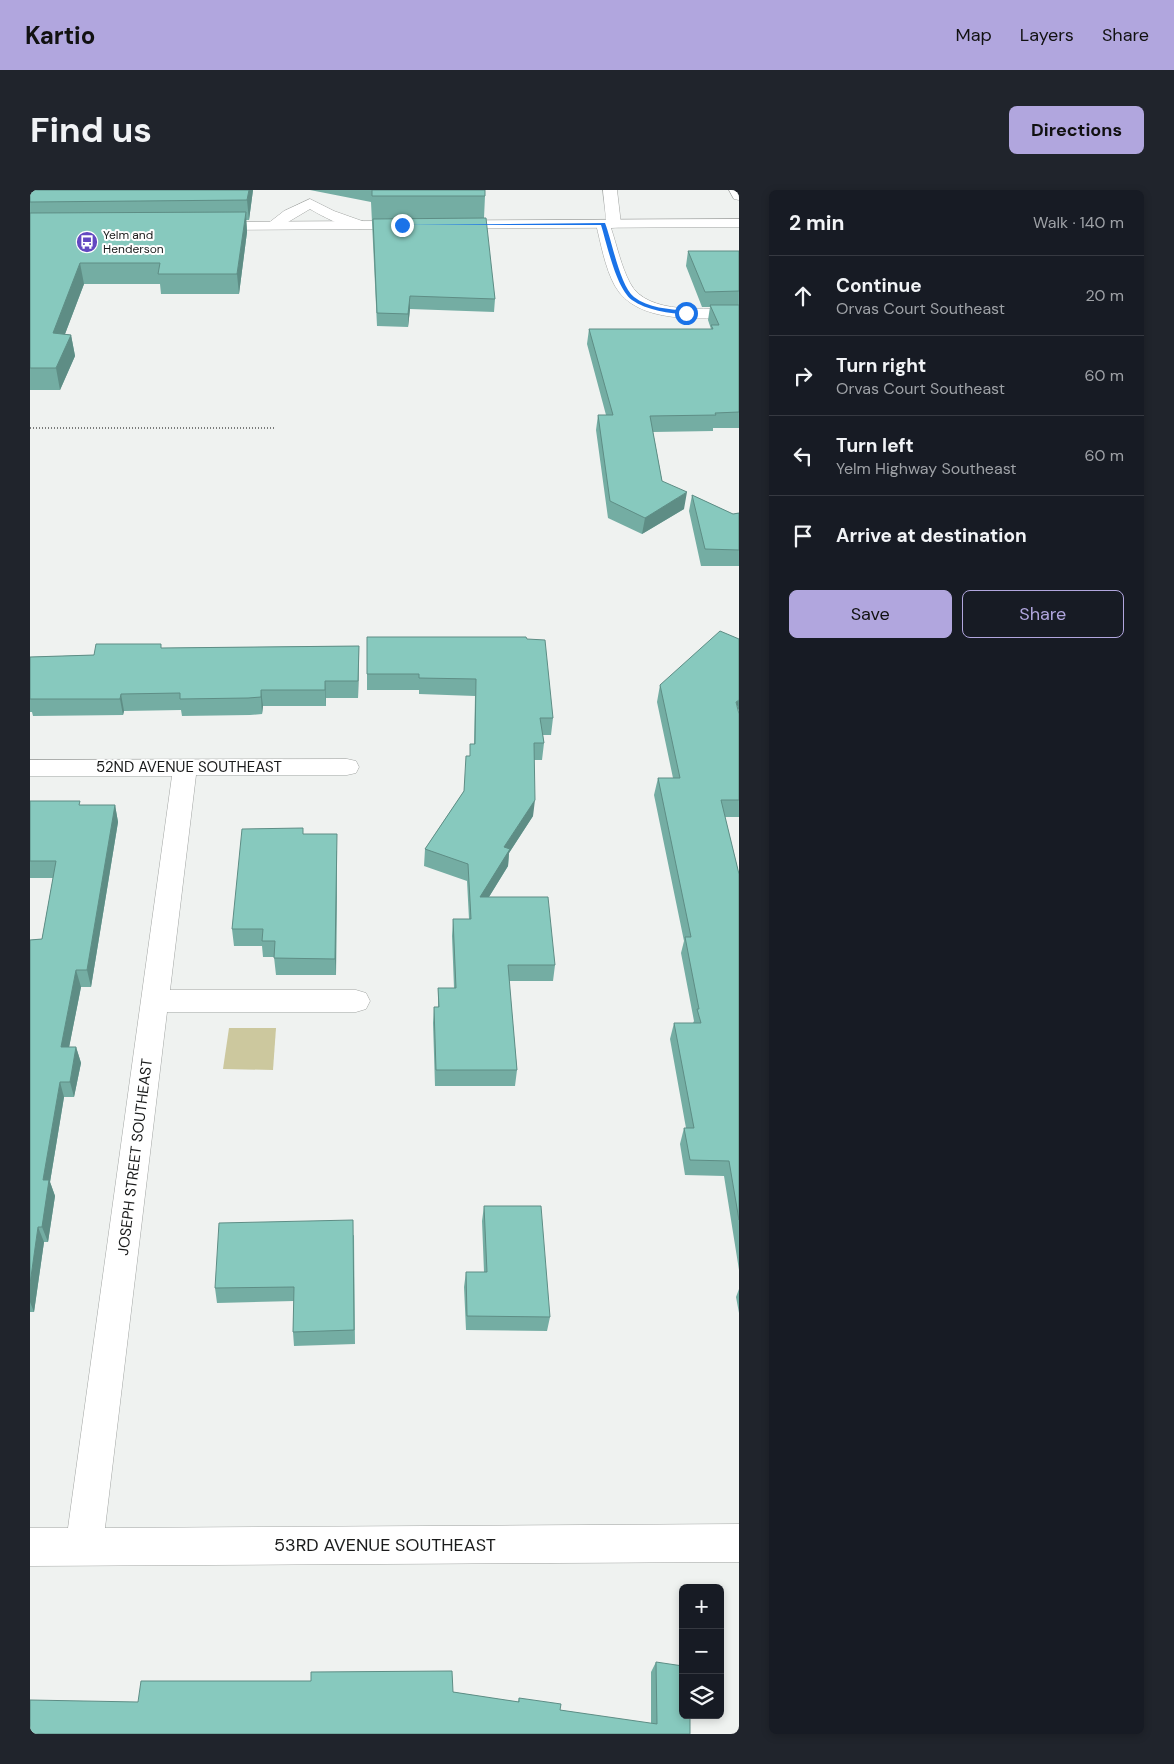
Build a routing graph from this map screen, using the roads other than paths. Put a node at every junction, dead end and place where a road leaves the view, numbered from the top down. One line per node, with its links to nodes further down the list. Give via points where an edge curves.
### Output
1 (610, 190): 6 (street)
2 (736, 190): 3 (street)
3 (739, 196)
4 (310, 197): 7 (street, via 329,214); 9 (street)
5 (739, 223): 6 (street)
6 (609, 224): 7 (street); 10 (street, via 624,287 633,299 657,309 686,313)
7 (360, 225): 9 (street)
8 (196, 226): 9 (street)
9 (274, 226)
10 (739, 313)
11 (185, 767): 12 (street, 52ND AVENUE SOUTHEAST); 13 (street, 52ND AVENUE SOUTHEAST); 14 (street, JOSEPH STREET SOUTHEAST)
12 (347, 767)
13 (30, 768)
14 (156, 1001): 15 (street); 18 (street, JOSEPH STREET SOUTHEAST)
15 (356, 1001)
16 (739, 1542): 18 (street, 53RD AVENUE SOUTHEAST)
17 (30, 1547): 18 (street, 53RD AVENUE SOUTHEAST)
18 (84, 1548)

